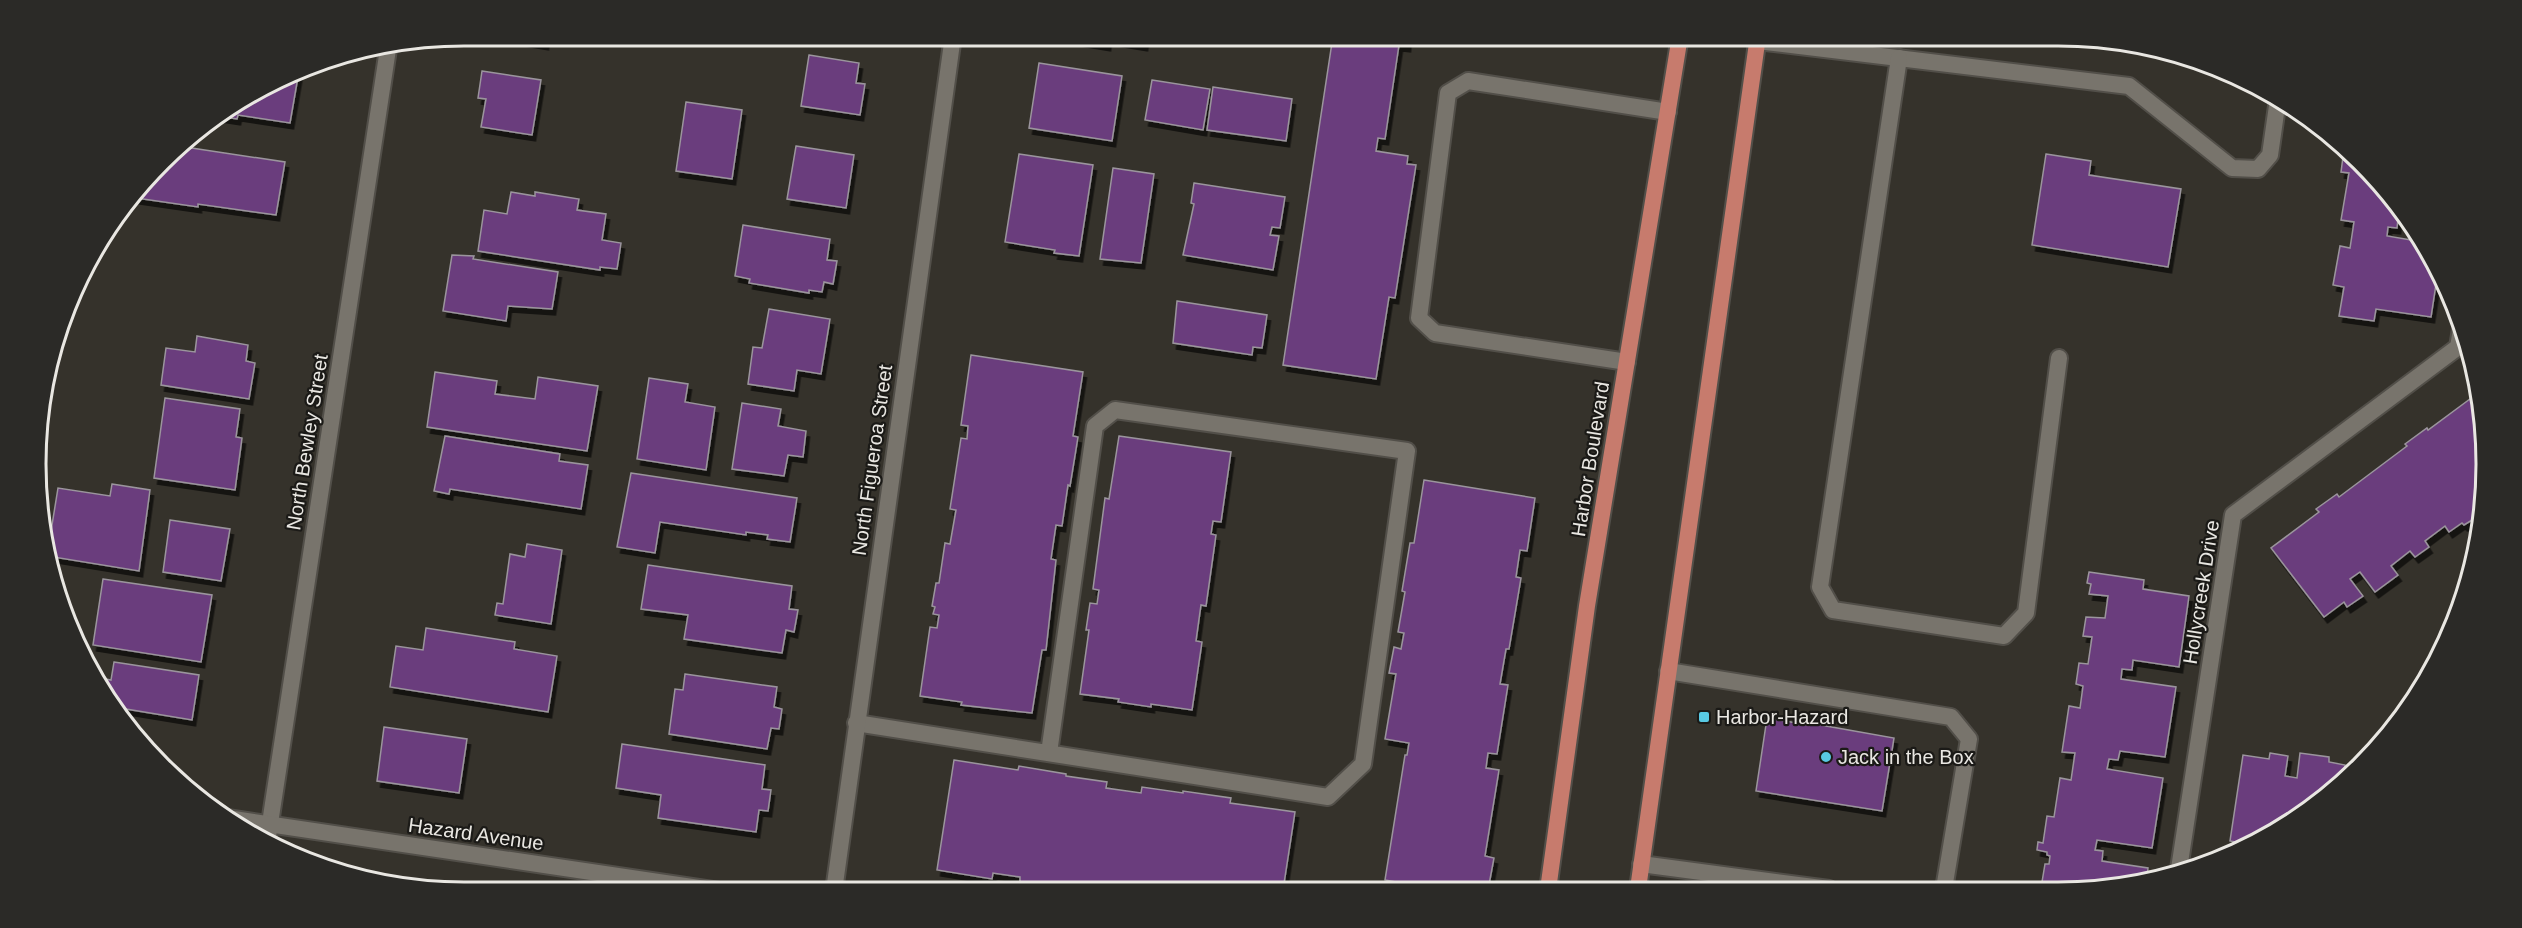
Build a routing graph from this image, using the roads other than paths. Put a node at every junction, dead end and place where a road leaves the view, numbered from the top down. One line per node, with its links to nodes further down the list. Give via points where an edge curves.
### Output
1 (952, 46): 13 (street, North Figueroa Street)
2 (1678, 46): 8 (main road, Harbor Boulevard)
3 (1756, 46): 12 (main road)
4 (1814, 46): 6 (street)
5 (387, 54): 16 (street, North Bewley Street)
6 (1899, 58): 7 (street, via 2129,86 2232,168 2258,169 2270,155); 10 (street, via 1820,587 1833,610 2004,636 2026,612)
7 (2277, 108)
8 (1668, 112): 11 (main road, Harbor Boulevard); 11 (street, via 1468,81 1448,93 1419,318 1435,333)
9 (2458, 347): 18 (street, Hollycreek Drive, via 2233,515)
10 (2059, 358)
11 (1627, 362): 22 (main road, Harbor Boulevard, via 1587,606)
12 (1668, 671): 19 (main road); 25 (street, via 1951,717 1969,739)
13 (856, 723): 14 (street); 21 (street, North Figueroa Street)
14 (1049, 753): 14 (street, via 1328,797 1363,764 1407,451 1115,410 1095,426)
15 (248, 822): 16 (street, Hazard Avenue)
16 (269, 825): 17 (street, North Bewley Street); 20 (street, Hazard Avenue)
17 (268, 833)
18 (2180, 863)
19 (1641, 864): 23 (main road); 24 (street)
20 (658, 882)
21 (835, 882)
22 (1549, 882)
23 (1639, 882)
24 (1776, 882)
25 (1945, 882)

